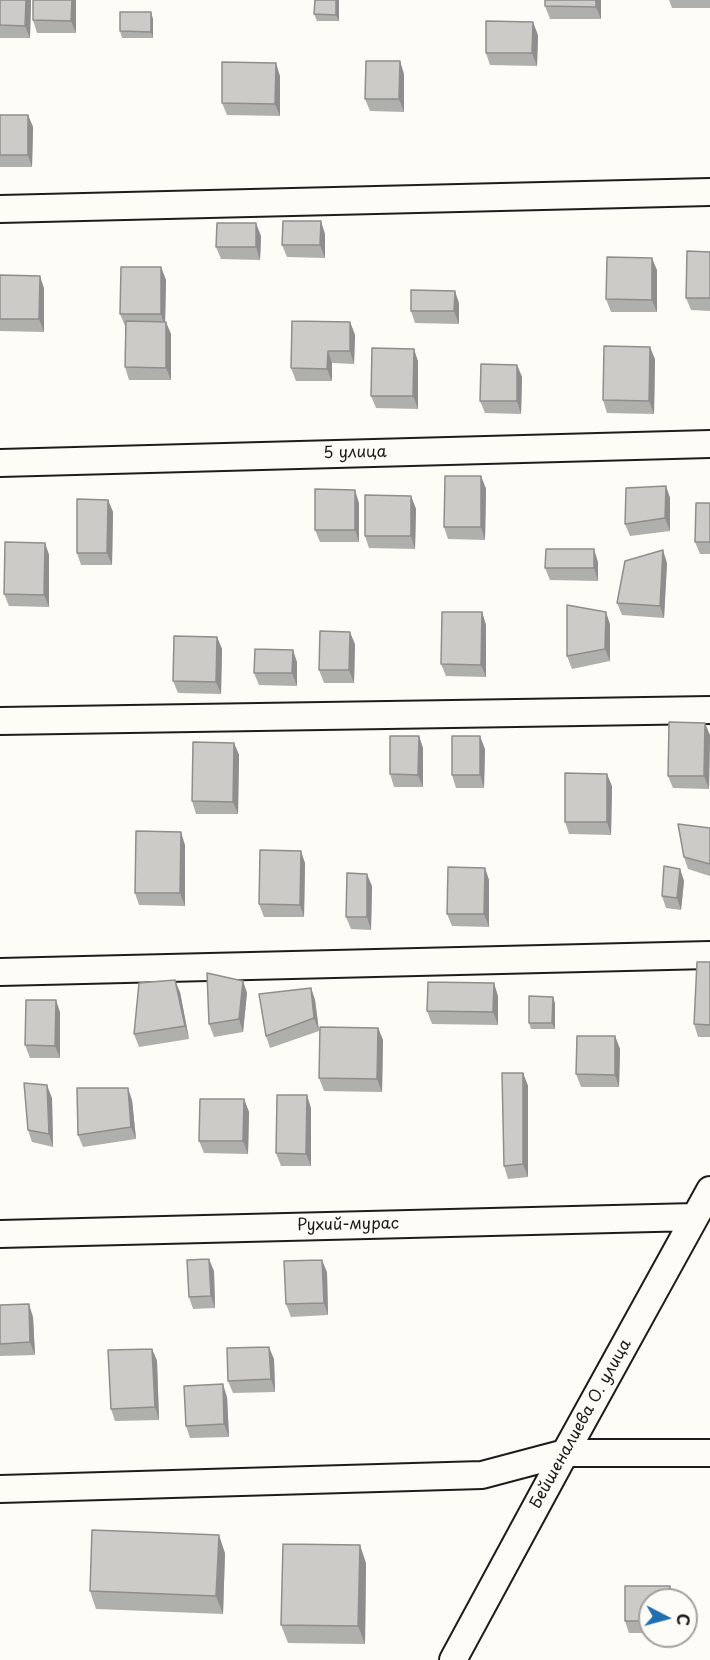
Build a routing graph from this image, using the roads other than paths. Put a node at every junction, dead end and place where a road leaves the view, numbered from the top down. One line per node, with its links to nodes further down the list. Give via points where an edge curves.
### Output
1 (710, 192): 2 (street)
2 (0, 208)
3 (710, 444): 4 (street, 5 улица)
4 (0, 463)
5 (710, 710): 6 (street)
6 (0, 721)
7 (710, 955): 8 (street)
8 (0, 972)
9 (710, 1190): 10 (street, Бейшеналиева О. улица)
10 (695, 1217): 11 (street, Рухий-мурас); 12 (street, Бейшеналиева О. улица)
11 (0, 1234)
12 (565, 1453): 13 (street); 14 (street, via 482,1475); 15 (street, Бейшеналиева О. улица)
13 (710, 1453)
14 (0, 1489)
15 (453, 1660)

